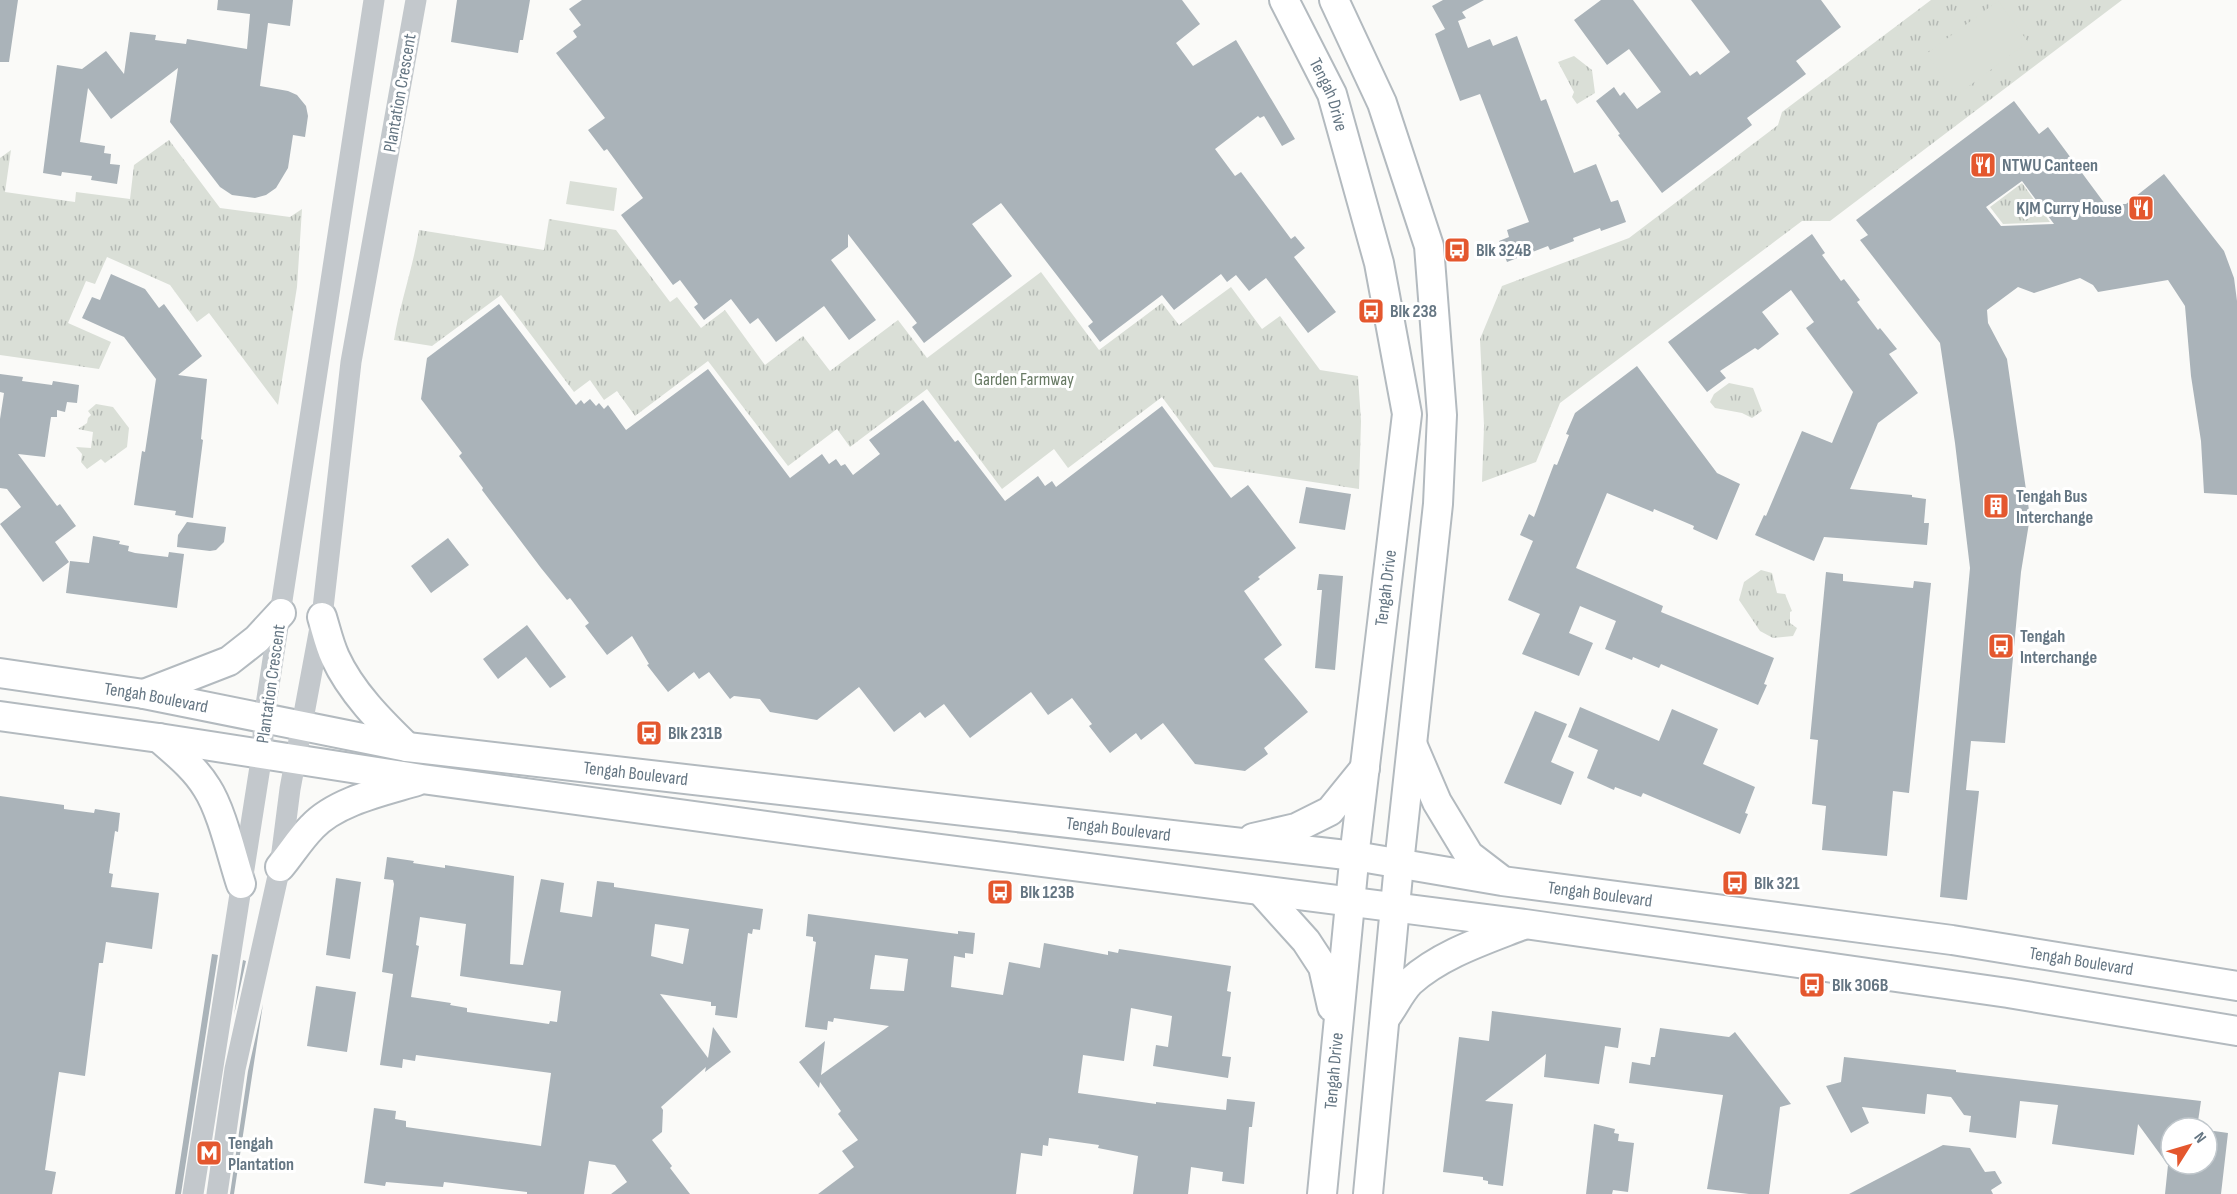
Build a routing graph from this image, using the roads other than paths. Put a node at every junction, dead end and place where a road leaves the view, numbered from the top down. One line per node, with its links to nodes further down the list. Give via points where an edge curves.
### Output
1 (374, 0): 5 (street, Plantation Crescent)
2 (416, 0): 6 (street, Plantation Crescent)
3 (1284, 0): 19 (main road, Tengah Drive, via 1332,94 1379,263 1407,414)
4 (1334, 0): 15 (main road, via 1382,103 1429,246 1442,415 1438,504)
5 (348, 175): 6 (street, via 359,193 368,195); 7 (street, Plantation Crescent)
6 (383, 186): 8 (street, Plantation Crescent, via 351,362)
7 (281, 613): 10 (main road, via 229,661); 12 (street, Plantation Crescent)
8 (322, 617): 13 (street, Plantation Crescent); 16 (main road, via 335,657 350,681 374,715)
9 (0, 673): 10 (main road, Tengah Boulevard)
10 (144, 694): 12 (main road, Tengah Boulevard)
11 (0, 716): 14 (main road, Tengah Boulevard)
12 (264, 718): 13 (main road, Tengah Boulevard); 17 (street, Plantation Crescent)
13 (301, 726): 16 (main road, Tengah Boulevard); 18 (street, Plantation Crescent)
14 (159, 738): 17 (main road, Tengah Boulevard); 26 (main road, via 208,788)
15 (1412, 744): 23 (main road); 25 (main road, via 1437,802 1469,855)
16 (407, 747): 21 (main road, Tengah Boulevard)
17 (262, 754): 18 (main road, Tengah Boulevard); 26 (street, Plantation Crescent)
18 (296, 759): 20 (main road, Tengah Boulevard); 24 (street, Plantation Crescent)
19 (1365, 768): 21 (main road, via 1330,811 1296,828); 22 (main road, Tengah Drive)
20 (422, 779): 24 (main road, via 359,799 328,814 313,826); 27 (main road, Tengah Boulevard)
21 (1233, 842): 22 (main road, Tengah Boulevard)
22 (1355, 856): 23 (main road, Tengah Boulevard); 28 (main road, Tengah Drive)
23 (1399, 864): 25 (main road, Tengah Boulevard); 29 (main road)
24 (280, 867): 37 (street, Plantation Crescent, via 235,1069)
25 (1502, 881): 32 (main road, Tengah Boulevard, via 1952,940)
26 (241, 884): 36 (street, Plantation Crescent)
27 (1261, 891): 28 (main road, Tengah Boulevard); 35 (main road, via 1306,940 1323,968)
28 (1350, 900): 29 (main road, Tengah Boulevard); 35 (main road, Tengah Drive)
29 (1395, 906): 30 (main road, Tengah Boulevard); 33 (main road)
30 (1525, 924): 33 (main road, via 1435,965 1409,983); 34 (main road, Tengah Boulevard, via 2008,993)
31 (2237, 971): 32 (main road)
32 (2223, 984)
33 (1384, 1020): 39 (main road)
34 (2233, 1032)
35 (1337, 1034): 38 (main road, Tengah Drive)
36 (193, 1194)
37 (216, 1194)
38 (1322, 1194)
39 (1368, 1194)

